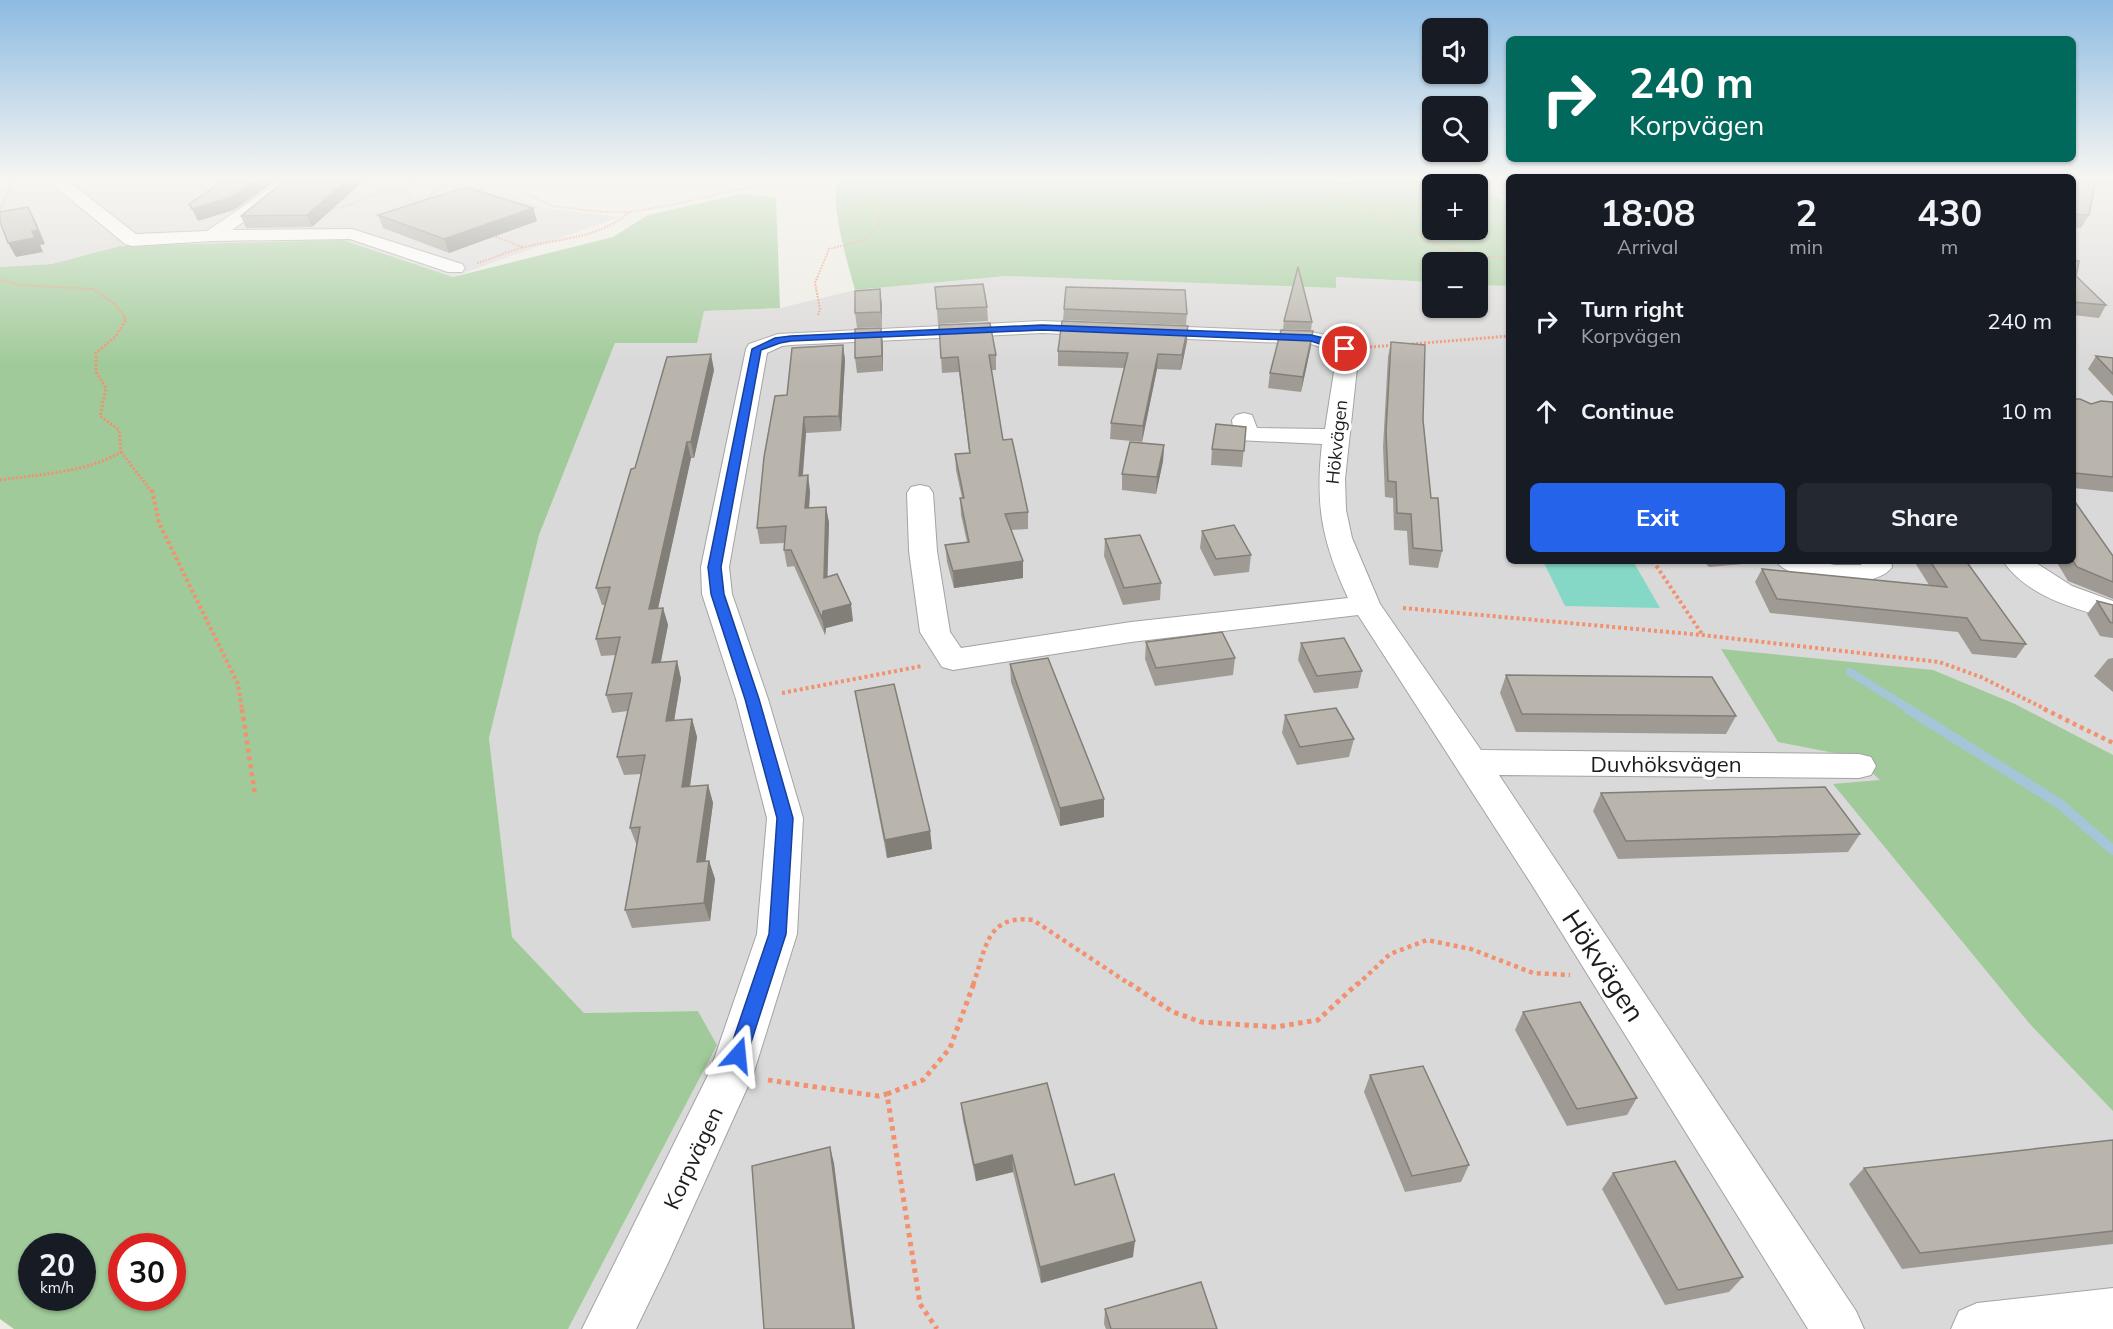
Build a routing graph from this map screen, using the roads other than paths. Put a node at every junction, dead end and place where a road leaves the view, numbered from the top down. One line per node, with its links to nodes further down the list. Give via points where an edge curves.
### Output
1 (373, 241): 2 (street)
2 (455, 268)
3 (1345, 349): 5 (street, Hökvägen, via 1347,359); 15 (street, Korpvägen, via 1311,338 1042,327 778,340 757,349 715,567 717,594 785,818 777,934 731,1075)
4 (1244, 420): 5 (street, via 1246,435)
5 (1336, 437): 10 (street, Hökvägen, via 1332,498 1340,539)
6 (920, 493): 10 (street, via 923,551 935,632 953,660 1131,632)
7 (1798, 564): 8 (street, via 1813,570 1862,574 1873,572)
8 (1878, 564)
9 (2020, 564): 11 (street, via 2055,589)
10 (1366, 605): 12 (street, Hökvägen)
11 (2113, 610)
12 (1474, 762): 13 (street, Duvhöksvägen); 16 (street, Hökvägen)
13 (1859, 766)
14 (2113, 1314): 17 (street)
15 (608, 1329)
16 (1838, 1329)
17 (1977, 1329)

